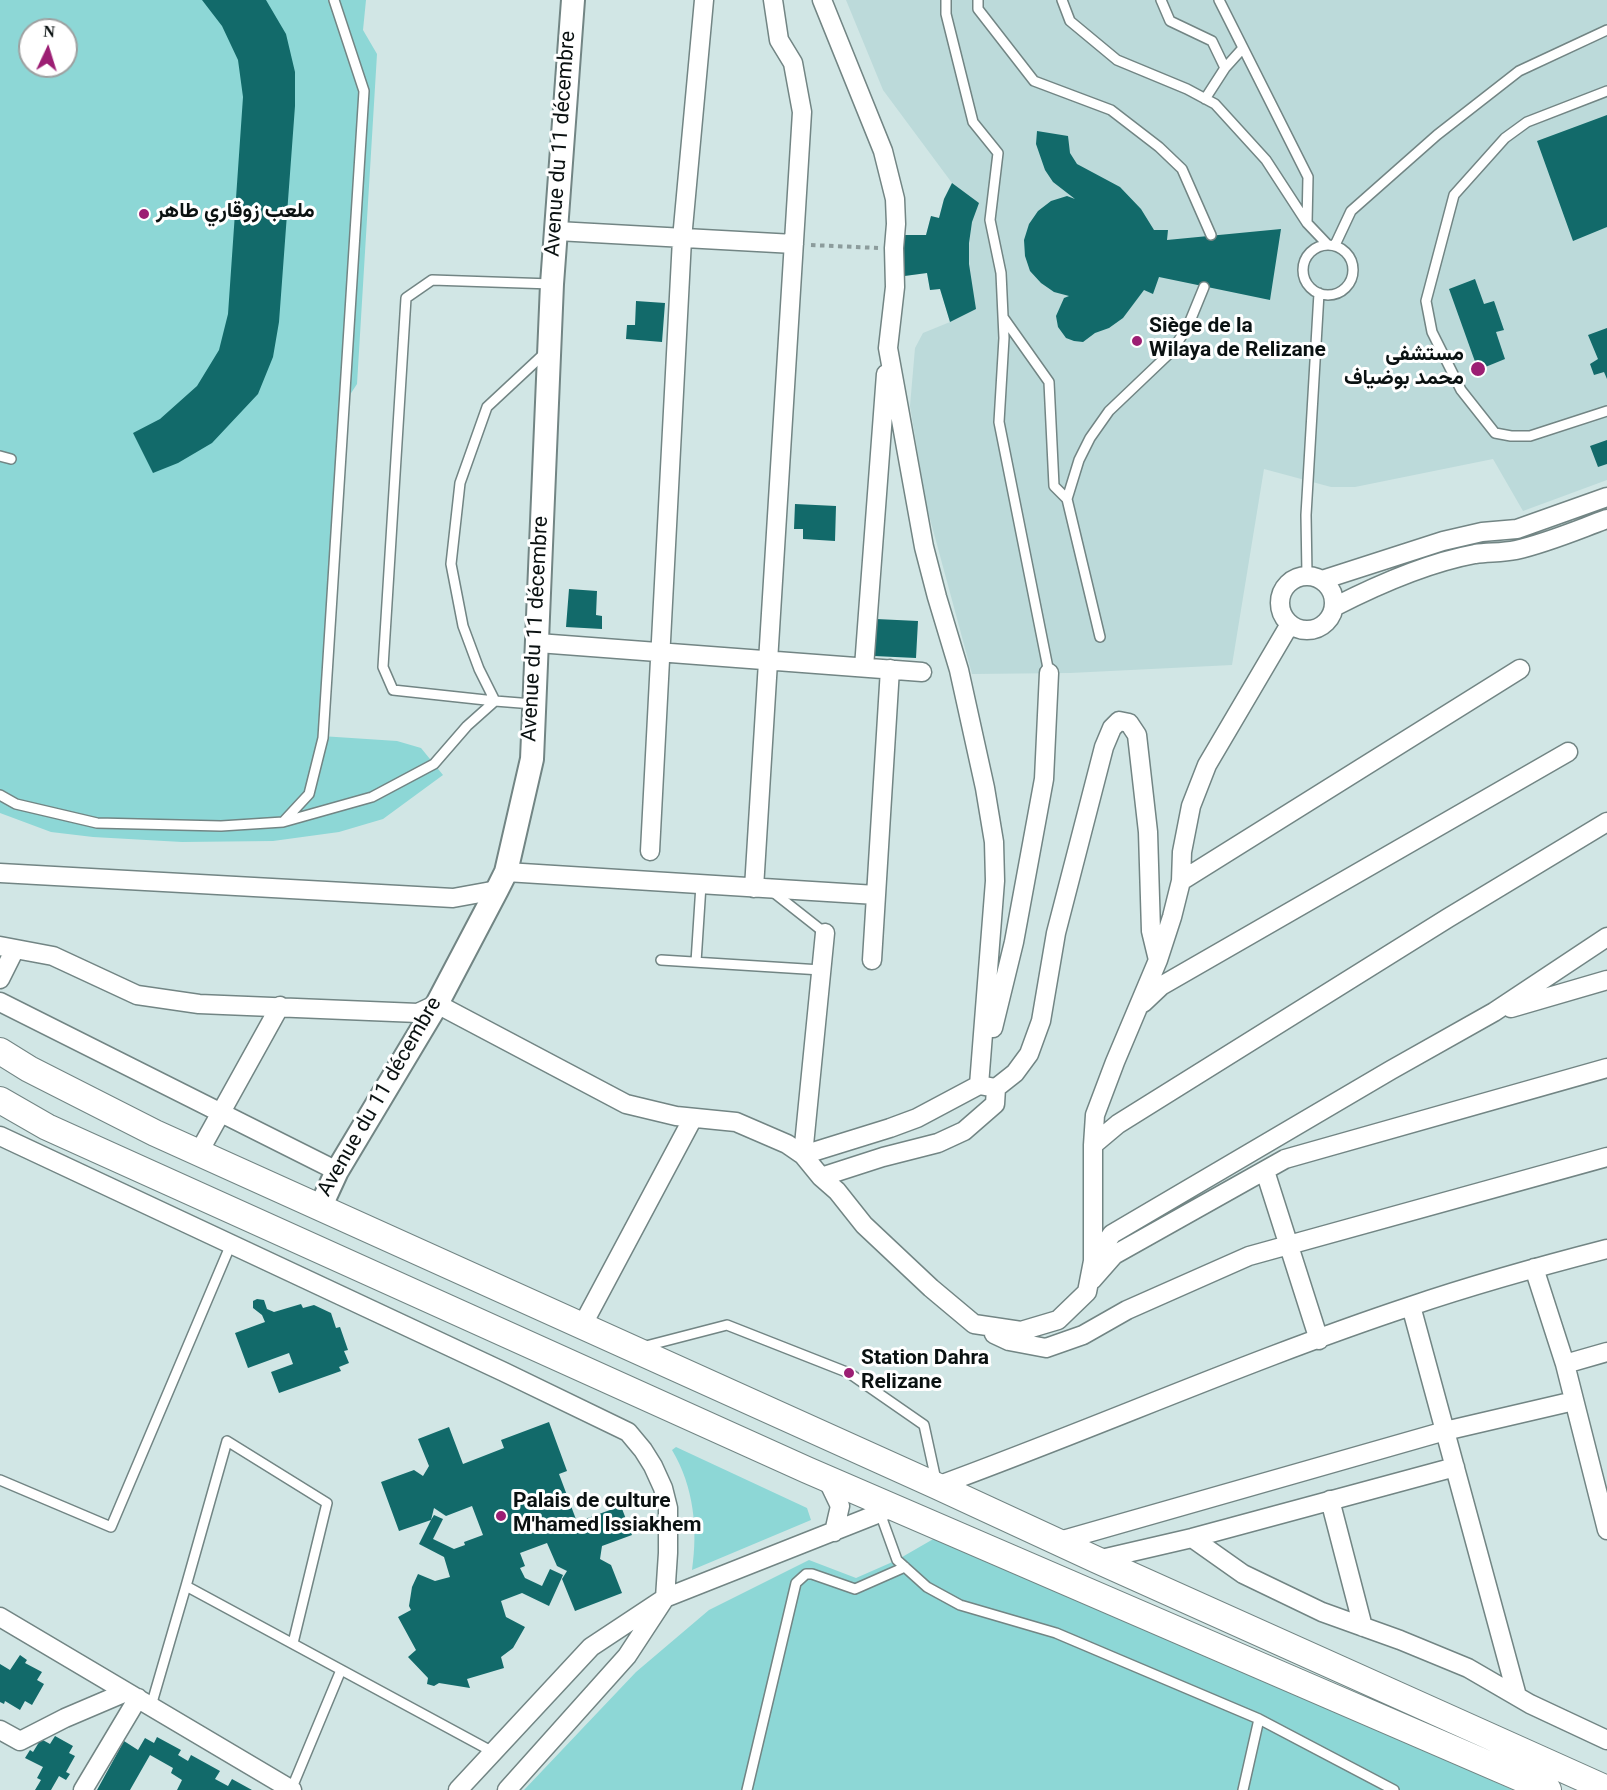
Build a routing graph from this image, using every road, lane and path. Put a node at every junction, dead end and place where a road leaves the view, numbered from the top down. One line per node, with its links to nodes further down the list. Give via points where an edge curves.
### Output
1 (334, 0): 51 (lane, via 364,91 363,115 323,738 309,794)
2 (573, 0): 17 (street, Avenue du 11 décembre)
3 (704, 0): 19 (street)
4 (772, 0): 20 (street, via 779,40 793,63 802,112)
5 (822, 0): 22 (street, via 891,176 896,216)
6 (946, 0): 26 (lane, via 946,14 973,122 998,153 990,220 1001,273)
7 (978, 0): 18 (lane, via 978,9 1034,81 1111,110 1182,169)
8 (1062, 0): 15 (lane, via 1070,21 1117,60)
9 (1161, 0): 13 (lane, via 1170,21 1212,41)
10 (1219, 0): 12 (lane)
11 (1607, 30): 21 (lane, via 1519,70 1437,135 1352,211)
12 (1243, 48): 13 (lane); 16 (lane, via 1308,177)
13 (1225, 68): 15 (lane)
14 (1607, 91): 29 (lane, via 1527,122 1505,138 1454,195 1425,301 1432,332 1461,390 1495,433 1530,436)
15 (1205, 99): 16 (lane, via 1215,104 1266,160)
16 (1307, 223): 21 (lane)
17 (557, 231): 19 (street); 23 (street, Avenue du 11 décembre)
18 (1211, 236)
19 (682, 239): 20 (street); 40 (street)
20 (794, 244): 22 (path); 41 (street)
21 (1331, 245): 25 (lane, via 1305,257 1306,282); 25 (lane, via 1348,254 1354,269 1343,290 1336,294)
22 (894, 249): 28 (street, via 895,287)
23 (552, 284): 27 (street, Avenue du 11 décembre); 47 (lane, via 432,280 406,298 383,667 393,690)
24 (1204, 287): 33 (lane, via 1188,326 1172,351 1109,411 1090,438)
25 (1319, 293): 35 (lane, via 1306,515)
26 (1003, 317): 33 (lane, via 1049,382 1054,486); 46 (lane, via 999,422)
27 (550, 348): 39 (street, Avenue du 11 décembre); 47 (lane, via 487,407 460,483 451,564 463,626 478,669)
28 (888, 348): 42 (street); 77 (street, via 924,547 959,670 994,842)
29 (1607, 411)
30 (0, 456): 31 (lane)
31 (11, 459)
32 (1607, 497): 35 (street, via 1517,529 1443,541)
33 (1067, 499): 38 (lane)
34 (1607, 519): 36 (street, via 1533,546 1437,564 1371,588)
35 (1314, 578): 36 (street, via 1332,592); 37 (street, via 1291,580 1281,594 1280,610)
36 (1334, 607): 37 (street, via 1316,628)
37 (1290, 624): 56 (street, via 1207,765 1191,806)
38 (1100, 637)
39 (538, 643): 40 (street); 48 (street, Avenue du 11 décembre)
40 (662, 652): 41 (street); 53 (street)
41 (768, 660): 42 (street); 58 (street)
42 (864, 667): 43 (street)
43 (890, 669): 45 (street); 59 (street)
44 (1520, 669): 56 (street)
45 (922, 672)
46 (1049, 673): 77 (street, via 1044,779)
47 (495, 701): 48 (lane); 51 (lane, via 466,726 434,764 372,797)
48 (535, 704): 55 (street, Avenue du 11 décembre, via 532,759)
49 (1568, 752): 73 (street, via 1161,986)
50 (0, 795): 51 (lane, via 16,804 97,824 221,826)
51 (283, 822)
52 (1607, 822): 82 (street, via 1118,1124)
53 (650, 851)
54 (0, 873): 55 (street, via 453,898)
55 (502, 881): 57 (street); 71 (street, Avenue du 11 décembre)
56 (1181, 881): 65 (street)
57 (701, 885): 58 (street); 66 (lane)
58 (761, 888): 59 (street); 60 (lane)
59 (876, 895): 64 (street)
60 (825, 933): 67 (street)
61 (1607, 937): 74 (street)
62 (8, 948): 68 (street); 72 (street, via 53,956 137,995 199,1004)
63 (661, 960): 66 (lane)
64 (872, 960)
65 (1158, 960): 73 (street); 77 (street, via 1151,931 1148,832 1137,735 1129,723 1119,721 1104,747 1056,933 1041,1021 1029,1054 1015,1073)
66 (696, 962): 67 (lane)
67 (821, 970): 84 (street)
68 (0, 979)
69 (1607, 980): 74 (street)
70 (0, 1002): 79 (street)
71 (436, 1004): 72 (street, via 417,1013); 80 (street, via 626,1104); 86 (street, Avenue du 11 décembre)
72 (280, 1006): 79 (street)
73 (1138, 1008): 82 (street, via 1095,1115)
74 (1494, 1012): 93 (street, via 1112,1234)
75 (0, 1051): 83 (main road, via 39,1075)
76 (1607, 1068): 87 (street, via 1285,1159)
77 (988, 1087): 84 (street, via 890,1128); 88 (street, via 995,1104 964,1131 938,1143)
78 (0, 1100): 106 (main road, via 47,1127)
79 (221, 1113): 83 (street); 86 (street)
80 (693, 1118): 84 (street, via 736,1122); 98 (street)
81 (0, 1136): 90 (street)
82 (1093, 1145): 93 (street)
83 (199, 1152): 89 (main road)
84 (803, 1155): 88 (street)
85 (1607, 1157): 91 (street)
86 (337, 1171): 89 (street, Avenue du 11 décembre)
87 (1264, 1171): 91 (street); 95 (street, via 1114,1255)
88 (821, 1177): 97 (street, via 864,1225)
89 (320, 1208): 98 (main road)
90 (231, 1244): 107 (lane, via 111,1527); 119 (street, via 628,1432 653,1466 668,1508)
91 (1288, 1245): 97 (street, via 1249,1256 1127,1310 1083,1335 1046,1348 1009,1341); 99 (street)
92 (1607, 1249): 94 (street)
93 (1093, 1261): 95 (street)
94 (1534, 1268): 96 (street); 102 (street)
95 (1089, 1284): 97 (street, via 1087,1292 1058,1320 1021,1330)
96 (1410, 1306): 99 (street); 104 (street)
97 (974, 1324)
98 (582, 1326): 100 (main road)
99 (1318, 1340): 109 (street)
100 (633, 1349): 109 (main road); 109 (lane, via 727,1325 849,1373 924,1425)
101 (1607, 1352): 102 (street)
102 (1565, 1364): 103 (street)
103 (1574, 1401): 104 (street); 108 (street)
104 (1445, 1431): 105 (street); 115 (street)
105 (1455, 1467): 110 (street); 124 (street)
106 (807, 1470): 111 (main road); 113 (street, via 829,1482 840,1506)
107 (0, 1480)
108 (1601, 1481): 112 (street)
109 (937, 1486): 115 (main road)
110 (1330, 1500): 114 (street); 121 (street)
111 (887, 1510): 113 (street); 117 (lane, via 897,1560); 138 (main road)
112 (1607, 1530)
113 (834, 1532): 119 (street)
114 (1192, 1538): 116 (street); 121 (street, via 1243,1574)
115 (1056, 1542): 116 (main road)
116 (1097, 1560): 130 (main road)
117 (905, 1567): 126 (lane, via 927,1587 960,1605 1056,1633); 135 (lane, via 855,1588 813,1574 796,1583)
118 (186, 1586): 122 (lane); 122 (lane, via 227,1441 327,1503); 125 (lane)
119 (665, 1598): 129 (street, via 591,1647); 134 (street, via 627,1656)
120 (0, 1617): 125 (street)
121 (1363, 1627): 124 (street, via 1468,1668)
122 (293, 1643): 123 (lane)
123 (341, 1670): 129 (lane); 132 (lane)
124 (1517, 1696): 128 (street)
125 (139, 1699): 127 (street, via 65,1718 20,1741); 131 (street); 132 (street)
126 (1259, 1719): 136 (lane); 137 (lane)
127 (0, 1730)
128 (1607, 1740)
129 (493, 1752): 133 (street)
130 (1607, 1789)
131 (83, 1790)
132 (292, 1790)
133 (458, 1790)
134 (507, 1790)
135 (747, 1790)
136 (1243, 1790)
137 (1394, 1790)
138 (1548, 1790)

